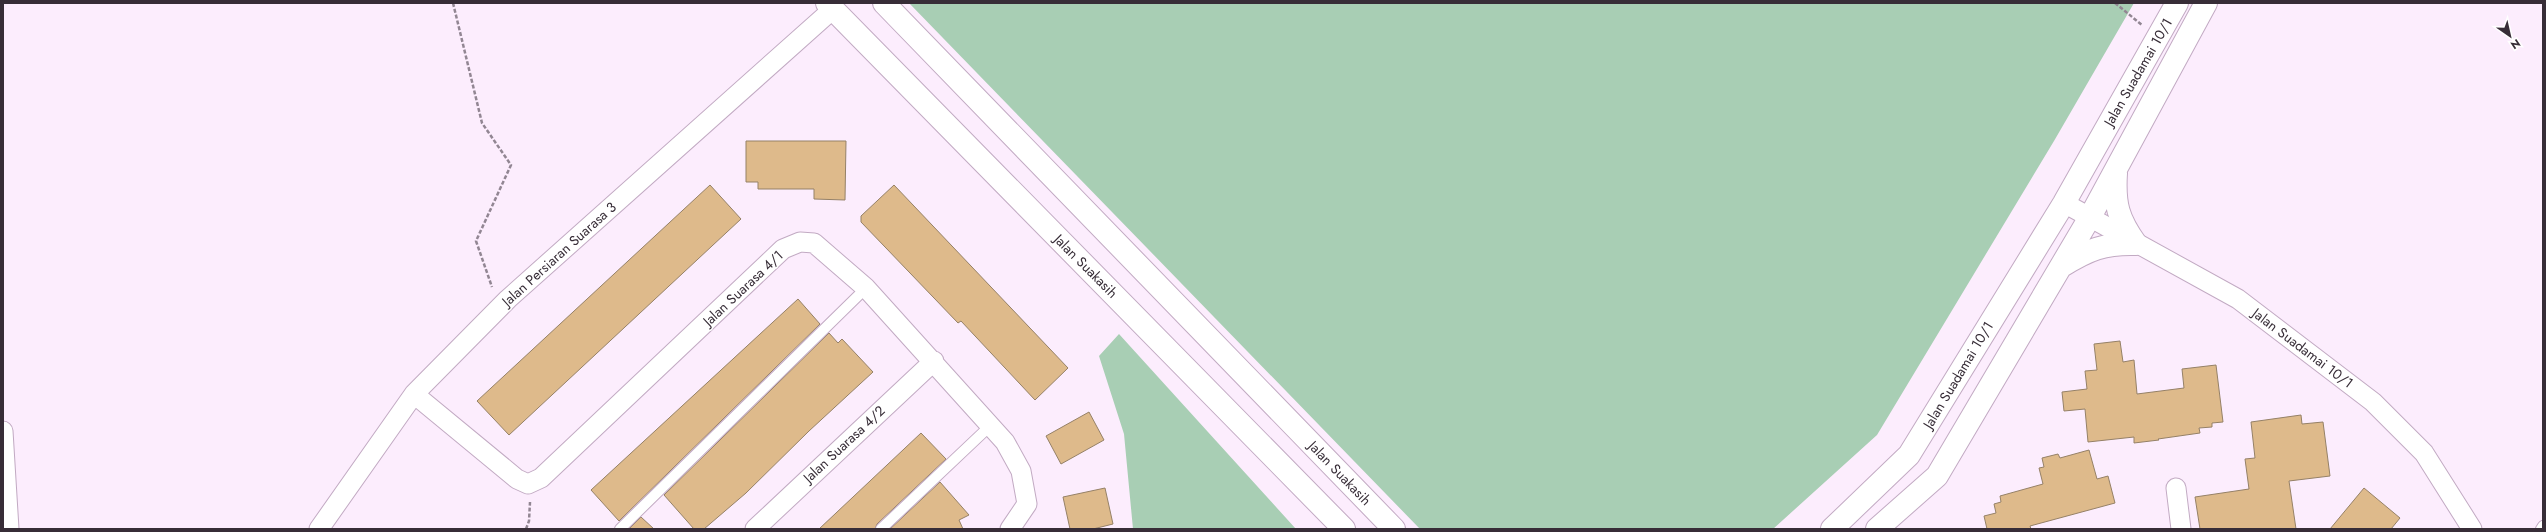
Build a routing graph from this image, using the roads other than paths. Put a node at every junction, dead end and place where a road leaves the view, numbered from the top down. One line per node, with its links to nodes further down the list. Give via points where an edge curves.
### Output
1 (884, 3): 24 (main road, Jalan Suakasih)
2 (2177, 3): 6 (main road, Jalan Suadamai 10/1)
3 (2206, 3): 5 (main road, Jalan Suadamai 10/1)
4 (830, 6): 12 (street, Jalan Persiaran Suarasa 3, via 508,299); 23 (main road, Jalan Suakasih)
5 (2116, 168): 7 (main road, Jalan Suadamai 10/1); 8 (main road, via 2114,200 2123,226)
6 (2064, 203): 7 (street, Jalan Suadamai 10/1); 25 (main road, Jalan Suadamai 10/1, via 1910,454)
7 (2090, 217): 8 (street, Jalan Suadamai 10/1); 9 (main road, Jalan Suadamai 10/1)
8 (2136, 244): 9 (main road, via 2116,243 2088,250); 28 (street, Jalan Suadamai 10/1, via 2238,299 2373,402 2424,453)
9 (2059, 268): 26 (main road, Jalan Suadamai 10/1, via 1937,476)
10 (866, 288): 11 (street, Jalan Suarasa 4/1); 12 (street, Jalan Suarasa 4/1, via 814,243 800,242 783,249 541,478 528,484 518,479); 19 (lane)
11 (934, 361): 13 (street, Jalan Suarasa 4/1); 20 (street, Jalan Suarasa 4/2)
12 (414, 394): 18 (street, Jalan Persiaran Suarasa 3)
13 (991, 425): 21 (lane); 22 (street, Jalan Suarasa 4/1, via 1005,442 1021,472 1027,504)
14 (3, 431): 17 (street)
15 (2176, 488): 27 (street)
16 (2543, 526): 29 (lane)
17 (9, 529)
18 (319, 529)
19 (620, 529)
20 (755, 529)
21 (881, 529)
22 (1010, 529)
23 (1344, 529)
24 (1394, 529)
25 (1832, 529)
26 (1876, 529)
27 (2181, 529)
28 (2472, 529)
29 (2541, 529)

